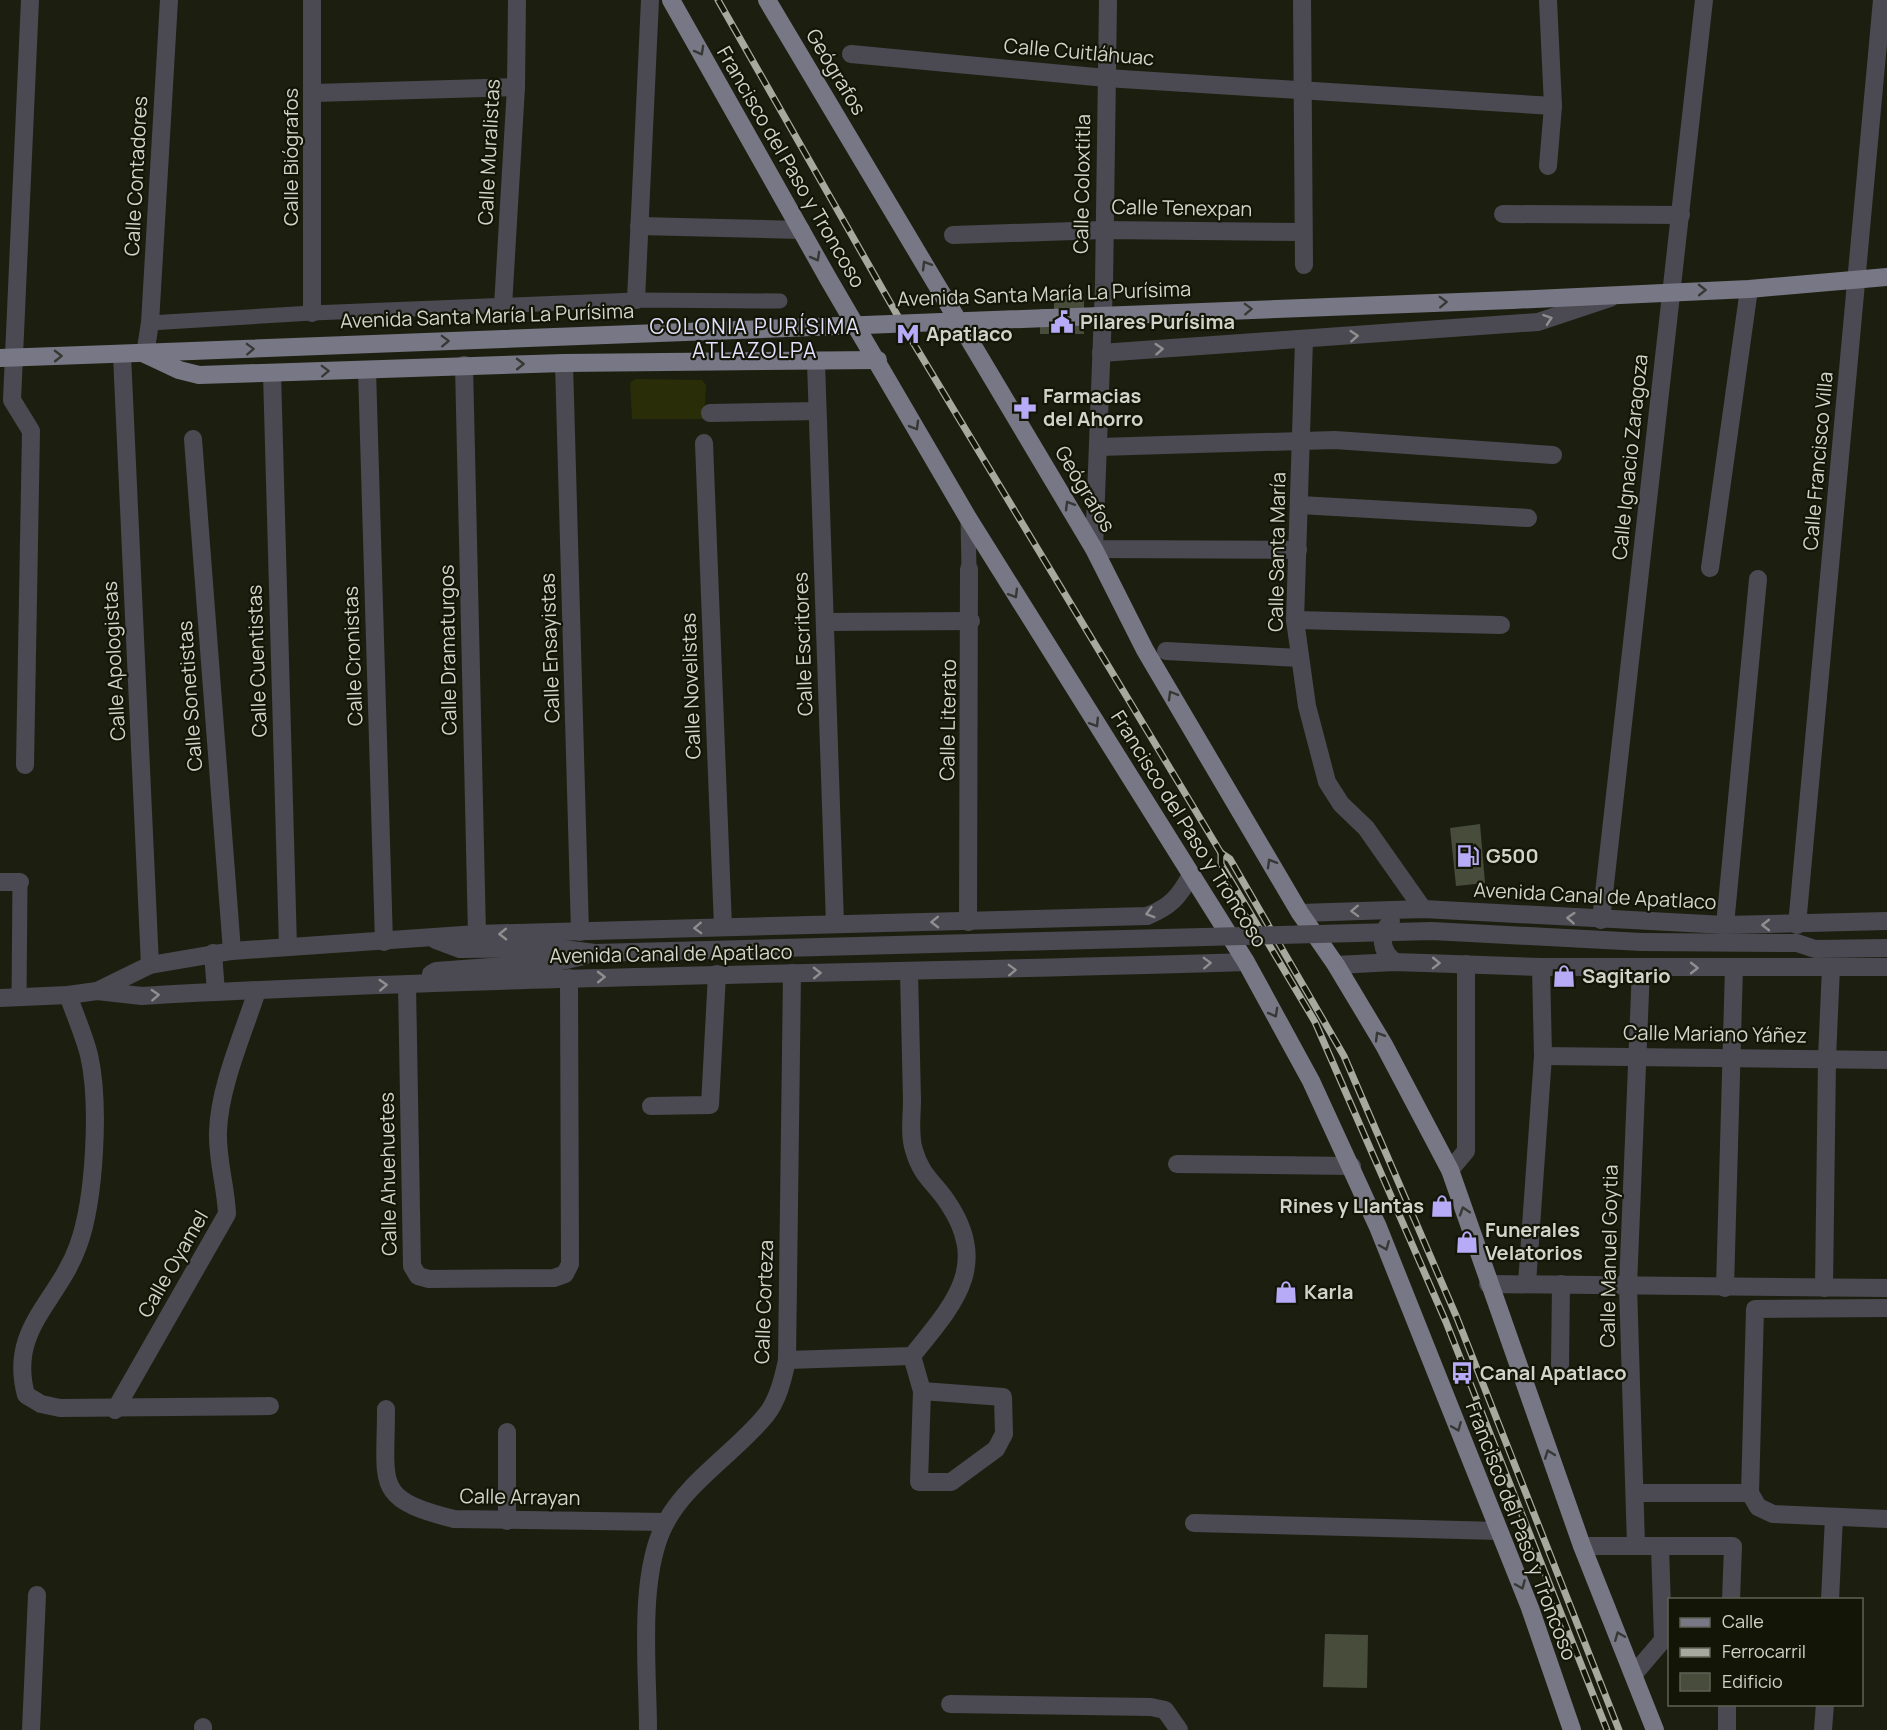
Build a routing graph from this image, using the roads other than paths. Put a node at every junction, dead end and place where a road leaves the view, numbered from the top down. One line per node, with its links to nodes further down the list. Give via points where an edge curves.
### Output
1 (30, 0): 42 (street)
2 (169, 0): 37 (street, Calle Contadores)
3 (312, 0): 17 (street, Calle Biógrafos)
4 (517, 0): 15 (street, Calle Muralistas)
5 (650, 0): 22 (street)
6 (671, 0): 23 (main road, Francisco del Paso y Troncoso, one-way to 23)
7 (767, 0): 60 (main road, Geógrafos, one-way to 7)
8 (1108, 0): 14 (street, Calle Coloxtitla)
9 (1302, 0): 16 (street)
10 (1548, 0): 18 (street)
11 (1704, 0): 21 (street, Calle Ignacio Zaragoza)
12 (1882, 0): 29 (street, Calle Francisco Villa)
13 (851, 54): 14 (street, Calle Cuitláhuac)
14 (1106, 78): 16 (street, Calle Cuitláhuac); 24 (street, Calle Coloxtitla)
15 (516, 87): 17 (street); 35 (street, Calle Muralistas)
16 (1303, 91): 18 (street, Calle Cuitláhuac); 25 (street)
17 (314, 93): 36 (street, Calle Biógrafos)
18 (1552, 106): 19 (street)
19 (1548, 166)
20 (1503, 214): 21 (street)
21 (1681, 215): 31 (street, Calle Ignacio Zaragoza)
22 (639, 226): 23 (street); 33 (street)
23 (801, 230): 43 (main road, Francisco del Paso y Troncoso, one-way to 43)
24 (1103, 230): 25 (street, Calle Tenexpan); 26 (street, Calle Tenexpan); 39 (street, Calle Coloxtitla)
25 (1303, 232): 27 (street)
26 (953, 235)
27 (1304, 272)
28 (1887, 277): 29 (main road, Avenida Santa María La Purísima)
29 (1857, 280): 30 (main road, Avenida Santa María La Purísima); 87 (street, Calle Francisco Villa)
30 (1749, 289): 31 (main road, Avenida Santa María La Purísima, one-way to 30); 62 (street)
31 (1671, 291): 32 (main road, Avenida Santa María La Purísima); 78 (street, Calle Ignacio Zaragoza)
32 (1623, 293): 38 (street, Avenida Santa María La Purísima, one-way to 32, via 1538,322); 40 (main road, Avenida Santa María La Purísima, one-way to 32, bridge)
33 (636, 300): 34 (street); 35 (street)
34 (780, 301)
35 (503, 306): 36 (street)
36 (312, 313): 37 (street)
37 (150, 323): 40 (street, Calle Contadores)
38 (1304, 340): 39 (street, Avenida Santa María La Purísima, one-way to 38); 53 (street, Calle Santa María)
39 (1101, 353): 55 (street, Calle Coloxtitla)
40 (145, 354): 41 (main road, Avenida Santa María La Purísima); 48 (main road, via 199,375)
41 (122, 355): 42 (main road, Avenida Santa María La Purísima, one-way to 41); 98 (street, Calle Apologistas)
42 (7, 358): 49 (street)
43 (878, 360): 44 (main road); 58 (main road, Francisco del Paso y Troncoso, one-way to 58)
44 (816, 362): 45 (main road); 50 (street, Calle Escritores)
45 (564, 363): 46 (main road, one-way to 45); 84 (street, Calle Ensayistas)
46 (464, 365): 47 (main road); 86 (street, Calle Dramaturgos)
47 (367, 370): 48 (main road, one-way to 47); 89 (street, Calle Cronistas)
48 (272, 374): 90 (street, Calle Cuentistas)
49 (6, 406): 71 (street, via 32,431)
50 (817, 411): 51 (street); 67 (street, Calle Escritores)
51 (710, 413)
52 (193, 439): 92 (street, Calle Sonetistas)
53 (1302, 440): 55 (street); 56 (street); 57 (street, Calle Santa María)
54 (704, 443): 83 (street, Calle Novelistas)
55 (1099, 447): 60 (street, Calle Coloxtitla)
56 (1553, 455)
57 (1300, 505): 59 (street); 61 (street, Calle Santa María)
58 (968, 518): 63 (street, Calle Literato); 72 (main road, Francisco del Paso y Troncoso, one-way to 72)
59 (1528, 518)
60 (1094, 549): 61 (street); 76 (main road, Geógrafos, one-way to 60, via 1145,650)
61 (1298, 550): 65 (street, Calle Santa María)
62 (1710, 567)
63 (969, 569): 66 (street, Calle Literato)
64 (1758, 579): 82 (street)
65 (1295, 620): 68 (street); 70 (street, Calle Santa María)
66 (971, 621): 67 (street); 80 (street, Calle Literato)
67 (825, 622): 81 (street, Calle Escritores)
68 (1501, 625)
69 (1166, 651): 70 (street)
70 (1300, 658): 75 (street, Calle Santa María, via 1307,706 1327,782 1341,804 1373,837)
71 (25, 765)
72 (1191, 875): 77 (street, Avenida Canal de Apatlaco, one-way to 77, via 1168,907 1147,916); 95 (main road, Francisco del Paso y Troncoso)
73 (0, 882): 74 (street)
74 (20, 882): 115 (street)
75 (1415, 909): 76 (street, Avenida Canal de Apatlaco, one-way to 76); 78 (street, Avenida Canal de Apatlaco, one-way to 75); 96 (street, via 1393,918 1382,937 1383,950)
76 (1300, 913): 99 (main road)
77 (1106, 918): 80 (street, Avenida Canal de Apatlaco); 100 (street, via 1120,930 1123,943)
78 (1601, 920): 82 (street, Avenida Canal de Apatlaco)
79 (1887, 921): 87 (street, Avenida Canal de Apatlaco)
80 (968, 922): 81 (street, Avenida Canal de Apatlaco, one-way to 81)
81 (835, 924): 83 (street, Avenida Canal de Apatlaco)
82 (1725, 925): 87 (street, Avenida Canal de Apatlaco, one-way to 82)
83 (723, 927): 84 (street, Avenida Canal de Apatlaco, one-way to 84)
84 (580, 932): 86 (street, Avenida Canal de Apatlaco, one-way to 86)
85 (1887, 933): 87 (street, via 1814,937)
86 (477, 934): 88 (street, Avenida Canal de Apatlaco)
87 (1797, 934): 91 (street, via 1815,949); 94 (street, bridge, via 1642,942 1432,931)
88 (429, 938): 89 (street, Avenida Canal de Apatlaco); 94 (street, via 460,949 555,948)
89 (384, 942): 90 (street, Avenida Canal de Apatlaco)
90 (288, 947): 92 (street, Avenida Canal de Apatlaco)
91 (1887, 948)
92 (232, 951): 93 (street, Avenida Canal de Apatlaco)
93 (213, 953): 98 (street, Avenida Canal de Apatlaco); 113 (street)
94 (595, 953): 110 (street, via 557,962 436,971)
95 (1246, 962): 100 (street, Avenida Canal de Apatlaco, one-way to 95); 124 (main road, Francisco del Paso y Troncoso, one-way to 124)
96 (1395, 962): 97 (street, one-way to 97); 99 (street)
97 (1466, 964): 101 (street); 125 (street, via 1466,1151)
98 (150, 965): 111 (street, Avenida Canal de Apatlaco)
99 (1336, 965): 125 (main road, one-way to 99, via 1384,1045)
100 (1115, 966): 106 (street, Avenida Canal de Apatlaco, one-way to 100)
101 (1541, 967): 104 (street); 117 (street)
102 (1831, 967): 103 (street); 105 (street); 120 (street)
103 (1887, 967)
104 (1641, 968): 105 (street, one-way to 105); 118 (street, Calle Manuel Goytia)
105 (1734, 968): 119 (street)
106 (909, 972): 107 (street, Avenida Canal de Apatlaco, one-way to 106); 134 (street, via 913,1149 928,1181 960,1222 967,1272 954,1303)
107 (792, 973): 108 (street, Avenida Canal de Apatlaco); 135 (street, Calle Corteza)
108 (717, 974): 109 (street, Avenida Canal de Apatlaco, one-way to 108); 122 (street, via 710,1105)
109 (569, 978): 110 (street, Avenida Canal de Apatlaco); 110 (street, Calle Ahuehuetes, via 570,1264 566,1274 554,1278 429,1279 418,1276 412,1266)
110 (412, 984): 112 (street, Avenida Canal de Apatlaco, one-way to 110)
111 (97, 991): 113 (street, Avenida Canal de Apatlaco, one-way to 113, via 142,996); 114 (street, Avenida Canal de Apatlaco)
112 (257, 991): 113 (street, Avenida Canal de Apatlaco); 140 (street, Calle Oyamel, via 220,1107 219,1161 227,1214)
113 (216, 992)
114 (68, 995): 115 (street, Avenida Canal de Apatlaco); 140 (street, via 89,1056 94,1108 86,1217 78,1247 25,1339 21,1379 26,1395 41,1404)
115 (19, 997): 116 (street, Avenida Canal de Apatlaco)
116 (0, 998)
117 (1542, 1056): 118 (street, Calle Mariano Yáñez); 126 (street)
118 (1637, 1056): 119 (street, Calle Mariano Yáñez); 129 (street, Calle Manuel Goytia)
119 (1732, 1056): 120 (street, Calle Mariano Yáñez); 130 (street)
120 (1827, 1058): 121 (street, Calle Mariano Yáñez); 131 (street)
121 (1887, 1060)
122 (651, 1106)
123 (1177, 1164): 124 (street)
124 (1352, 1166): 149 (main road, Francisco del Paso y Troncoso, one-way to 149)
125 (1450, 1170): 127 (main road, one-way to 125)
126 (1527, 1283): 127 (street); 128 (street)
127 (1488, 1284): 151 (main road, one-way to 127)
128 (1561, 1284): 129 (street); 136 (street)
129 (1628, 1286): 130 (street); 142 (street, Calle Manuel Goytia)
130 (1725, 1287): 131 (street)
131 (1824, 1288): 132 (street)
132 (1887, 1288)
133 (1887, 1308): 143 (street, via 1755,1309)
134 (912, 1356): 135 (street); 137 (street)
135 (788, 1360): 147 (street, Calle Corteza, via 780,1389 767,1414 689,1493)
136 (1560, 1365)
137 (922, 1391): 137 (street, via 919,1482 951,1482 996,1449 1004,1434 1003,1397)
138 (270, 1406): 140 (street)
139 (386, 1409): 146 (street, Calle Arrayan, via 386,1476 391,1492 403,1503 454,1520)
140 (115, 1410)
141 (507, 1432): 146 (street)
142 (1635, 1493): 143 (street); 150 (street, Calle Manuel Goytia)
143 (1750, 1494): 144 (street, via 1758,1507 1773,1514)
144 (1834, 1517): 145 (street); 155 (street)
145 (1887, 1519)
146 (507, 1521): 147 (street, Calle Arrayan)
147 (666, 1522): 161 (street, Calle Corteza, via 650,1569)
148 (1194, 1523): 149 (street)
149 (1498, 1531): 163 (main road, Francisco del Paso y Troncoso, one-way to 163, via 1530,1608)
150 (1636, 1545): 151 (street); 152 (street)
151 (1582, 1546): 156 (main road, one-way to 151)
152 (1660, 1546): 154 (street, via 1733,1546); 156 (street, via 1663,1640)
153 (37, 1595): 160 (street)
154 (1731, 1598)
155 (1830, 1598)
156 (1634, 1674): 164 (main road)
157 (950, 1704): 162 (street, via 1151,1707 1164,1710)
158 (1728, 1706): 165 (street)
159 (1825, 1706): 166 (street)
160 (31, 1730)
161 (648, 1730)
162 (1179, 1730)
163 (1572, 1730)
164 (1655, 1730)
165 (1727, 1730)
166 (1823, 1730)

